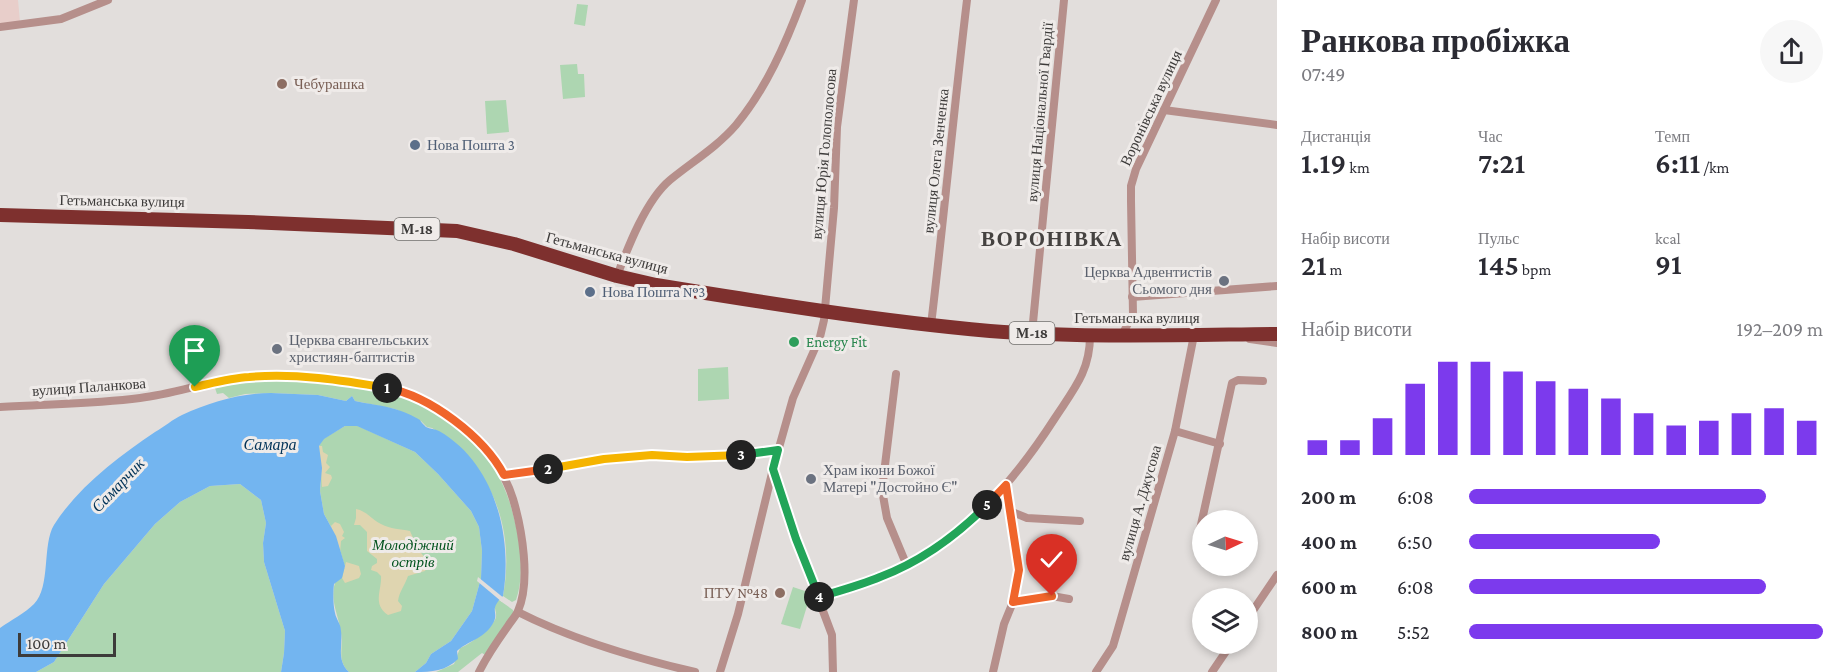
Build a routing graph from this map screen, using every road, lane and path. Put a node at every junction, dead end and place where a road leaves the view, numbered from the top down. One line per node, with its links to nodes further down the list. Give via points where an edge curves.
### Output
1 (108, 0): 7 (street, via 61,19)
2 (802, 0): 11 (street, via 790,34 749,106 727,133 668,182 647,208)
3 (854, 0): 14 (street, вулиця Юрія Голополосова, via 837,127)
4 (967, 0): 15 (street, вулиця Олега Зенченка)
5 (1064, 0): 17 (street, вулиця Національної Гвардії)
6 (1216, 0): 8 (street, Воронівська вулиця)
7 (0, 27)
8 (1164, 110): 9 (street); 13 (street, Воронівська вулиця, via 1131,186)
9 (1277, 125)
10 (0, 215): 11 (highway, Гетьманська вулиця / М-18, via 457,231)
11 (617, 276): 14 (highway, Гетьманська вулиця / М-18)
12 (1277, 286): 13 (street)
13 (1132, 297): 22 (street, Воронівська вулиця, via 1132,314)
14 (825, 311): 15 (highway, Гетьманська вулиця / М-18); 29 (street, вулиця Юрія Голополосова, via 820,337 793,398)
15 (930, 325): 17 (highway, Гетьманська вулиця / М-18)
16 (1277, 327): 18 (street)
17 (1032, 333): 21 (highway, Гетьманська вулиця / М-18)
18 (1240, 334): 19 (highway, Гетьманська вулиця / М-18); 20 (highway, Гетьманська вулиця / М-18); 23 (street, via 1255,341)
19 (1277, 334)
20 (1194, 335): 22 (highway, Гетьманська вулиця / М-18); 27 (street, вулиця А. Джусова)
21 (1090, 336): 22 (highway, Гетьманська вулиця / М-18); 32 (street, via 1082,376 1035,449)
22 (1122, 337)
23 (1277, 343)
24 (896, 374): 36 (street, via 882,490 887,518)
25 (1263, 381): 28 (street, via 1232,383)
26 (0, 407): 31 (street, вулиця Паланкова, via 135,399 247,377 359,383 424,400 486,449)
27 (1175, 430): 28 (street); 49 (street, вулиця А. Джусова, via 1113,646)
28 (1220, 444): 33 (street)
29 (778, 450): 30 (street, вулиця Юрія Голополосова); 31 (street, via 604,459)
30 (773, 469): 38 (street); 46 (street, вулиця Юрія Голополосова)
31 (504, 475): 42 (street, вулиця Паланкова, via 519,518 523,552)
32 (1006, 485): 34 (street); 36 (street, via 974,518)
33 (1205, 510)
34 (1010, 511): 35 (street, via 1027,518); 40 (street, via 1019,570)
35 (1080, 520)
36 (906, 566): 38 (street)
37 (1277, 575): 41 (street)
38 (819, 598): 47 (street, via 832,635)
39 (1070, 599): 40 (street, via 1052,596)
40 (1013, 602): 48 (street)
41 (1258, 603)
42 (518, 612): 44 (street); 45 (street, via 594,643)
43 (1224, 654): 50 (street)
44 (479, 672)
45 (695, 672)
46 (720, 672)
47 (833, 672)
48 (993, 672)
49 (1096, 672)
50 (1212, 672)

